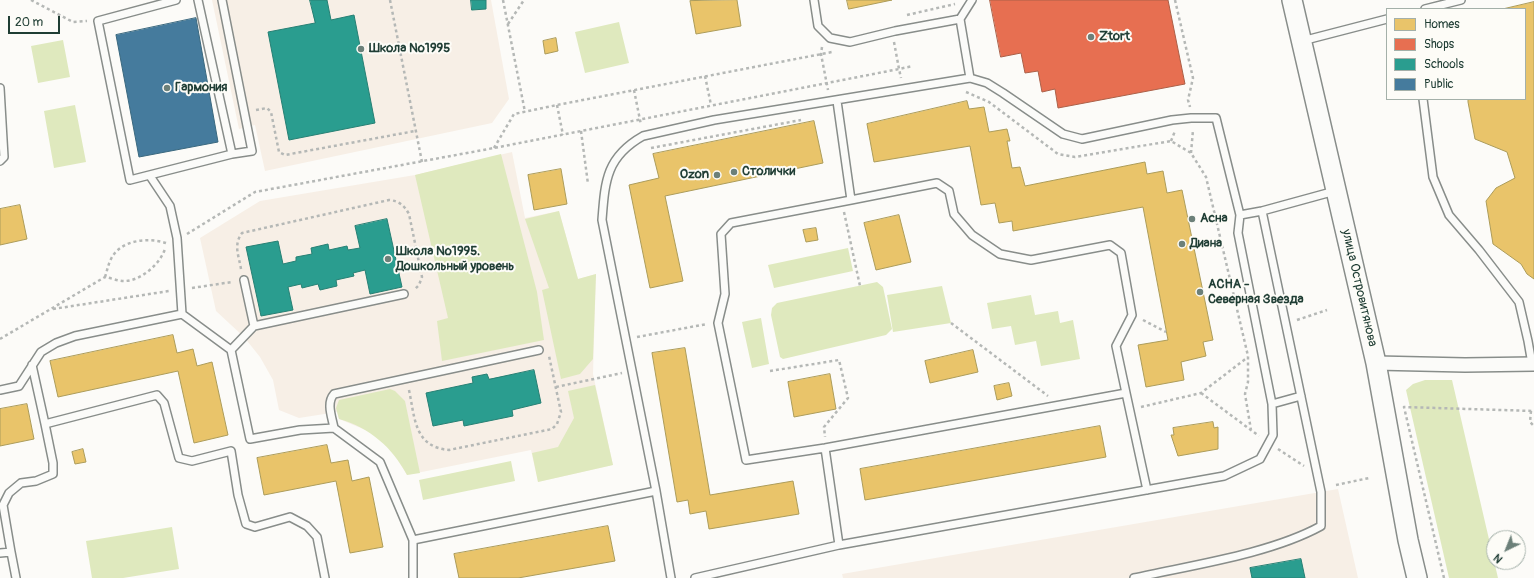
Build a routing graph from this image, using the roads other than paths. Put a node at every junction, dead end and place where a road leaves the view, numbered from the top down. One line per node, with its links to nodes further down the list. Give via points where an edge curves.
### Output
1 (176, 0): 18 (lane, via 98,21 130,180)
2 (198, 0): 16 (lane)
3 (222, 0): 16 (lane, via 252,151)
4 (814, 0): 9 (lane, via 818,26 830,38 850,42)
5 (972, 0): 9 (lane)
6 (1292, 0): 11 (main road, улица Островитянова)
7 (1461, 0): 8 (lane)
8 (1429, 8)
9 (960, 19): 12 (lane)
10 (1386, 19): 11 (lane)
11 (1302, 41): 19 (main road, улица Островитянова)
12 (970, 78): 15 (lane); 22 (lane, via 987,83 1063,134 1082,139 1191,118 1216,118)
13 (0, 88): 17 (lane, via 4,157)
14 (1423, 100): 30 (lane, via 1433,177 1449,215 1519,302)
15 (837, 101): 20 (lane); 40 (lane, via 714,120 643,136 618,155 605,181 602,220)
16 (232, 154): 18 (lane, via 172,168)
17 (0, 161)
18 (150, 176): 25 (lane, via 170,206 177,238)
19 (1337, 190): 21 (lane); 29 (main road, улица Островитянова)
20 (851, 200): 33 (lane, via 937,183 949,191 954,214 972,235 1000,254 1031,260 1110,245 1121,253 1132,315 1116,346); 38 (lane, via 731,223 721,234 725,294 718,323 746,460)
21 (1262, 211): 22 (lane); 34 (lane)
22 (1240, 215): 35 (lane, via 1238,233)
23 (244, 280): 26 (lane)
24 (404, 294): 26 (lane)
25 (182, 314): 27 (lane); 31 (lane, via 75,336 41,352)
26 (254, 326): 27 (lane)
27 (231, 350): 37 (lane, via 250,440 300,430)
28 (539, 350): 37 (lane, via 334,394 329,403)
29 (1376, 363): 30 (street); 51 (main road, улица Островитянова, via 1408,540)
30 (1533, 364)
31 (32, 365): 32 (lane, via 19,386); 36 (lane)
32 (0, 390)
33 (1126, 393): 38 (lane); 39 (lane)
34 (1301, 396): 35 (lane); 50 (lane, via 1321,492 1321,526 1303,536 1238,555)
35 (1272, 404): 39 (lane, via 1273,435 1260,459 1224,476)
36 (45, 424): 43 (lane, via 53,474 36,481 21,483 9,493 3,505); 46 (lane, via 157,395 164,403 179,458 192,461 231,451 246,524 256,527 290,517 307,526 317,537)
37 (334, 428): 41 (lane, via 380,462)
38 (825, 448): 42 (lane)
39 (1147, 490): 42 (lane)
40 (656, 491): 41 (lane); 48 (lane)
41 (413, 540): 47 (lane)
42 (839, 545): 49 (lane)
43 (11, 552): 44 (lane); 45 (lane)
44 (0, 553)
45 (16, 578)
46 (325, 578)
47 (413, 578)
48 (671, 578)
49 (695, 578)
50 (1134, 578)
51 (1418, 578)

